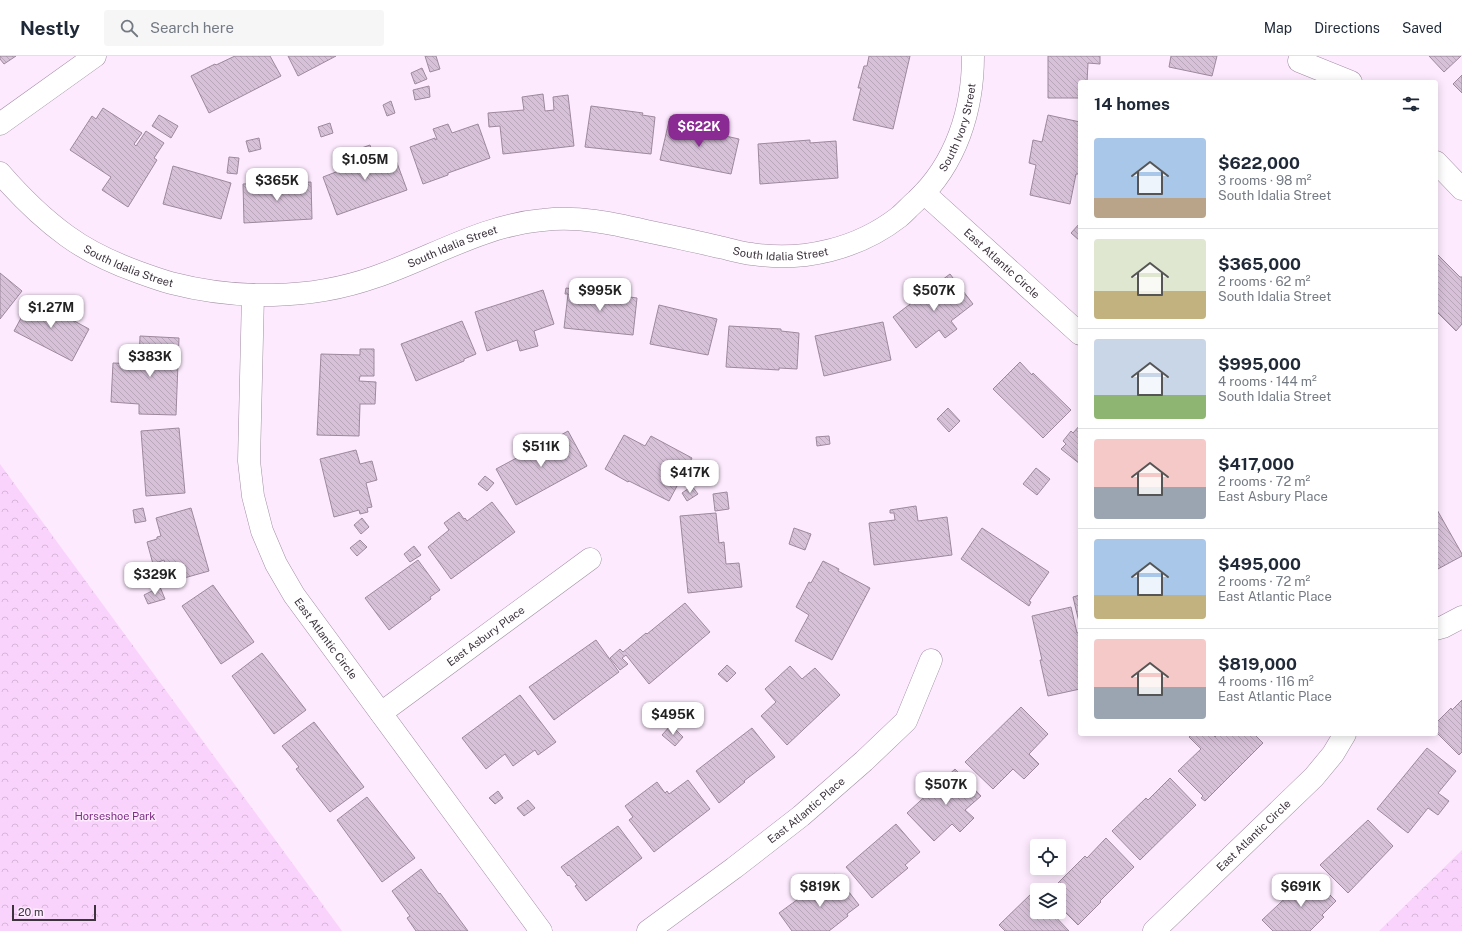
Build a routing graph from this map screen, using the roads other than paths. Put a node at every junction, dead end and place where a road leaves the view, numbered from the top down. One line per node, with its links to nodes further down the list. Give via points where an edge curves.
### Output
1 (95, 56): 5 (street)
2 (974, 56): 9 (street, South Ivory Street, via 968,111 958,141 944,168)
3 (1299, 61): 4 (street)
4 (1346, 80)
5 (0, 124)
6 (1438, 164): 8 (street)
7 (0, 173): 10 (street, South Idalia Street, via 37,212 66,236 110,262 169,283 209,291)
8 (1462, 189)
9 (924, 193): 10 (street, South Idalia Street, via 898,217 872,234 844,246 814,254 783,257 752,254 604,221 574,218 543,220 512,225 468,239 374,278 294,294); 11 (street, East Atlantic Circle)
10 (253, 295): 16 (street, East Atlantic Circle, via 249,461 253,496 262,531 276,564 294,595)
11 (1078, 332)
12 (590, 560): 16 (street, East Asbury Place)
13 (1462, 617): 14 (street)
14 (1438, 628)
15 (931, 660): 19 (street, East Atlantic Place, via 906,721 801,816)
16 (381, 713): 18 (street, East Atlantic Circle)
17 (1344, 736): 20 (street, East Atlantic Circle, via 1314,777)
18 (541, 931)
19 (648, 931)
20 (1154, 931)

